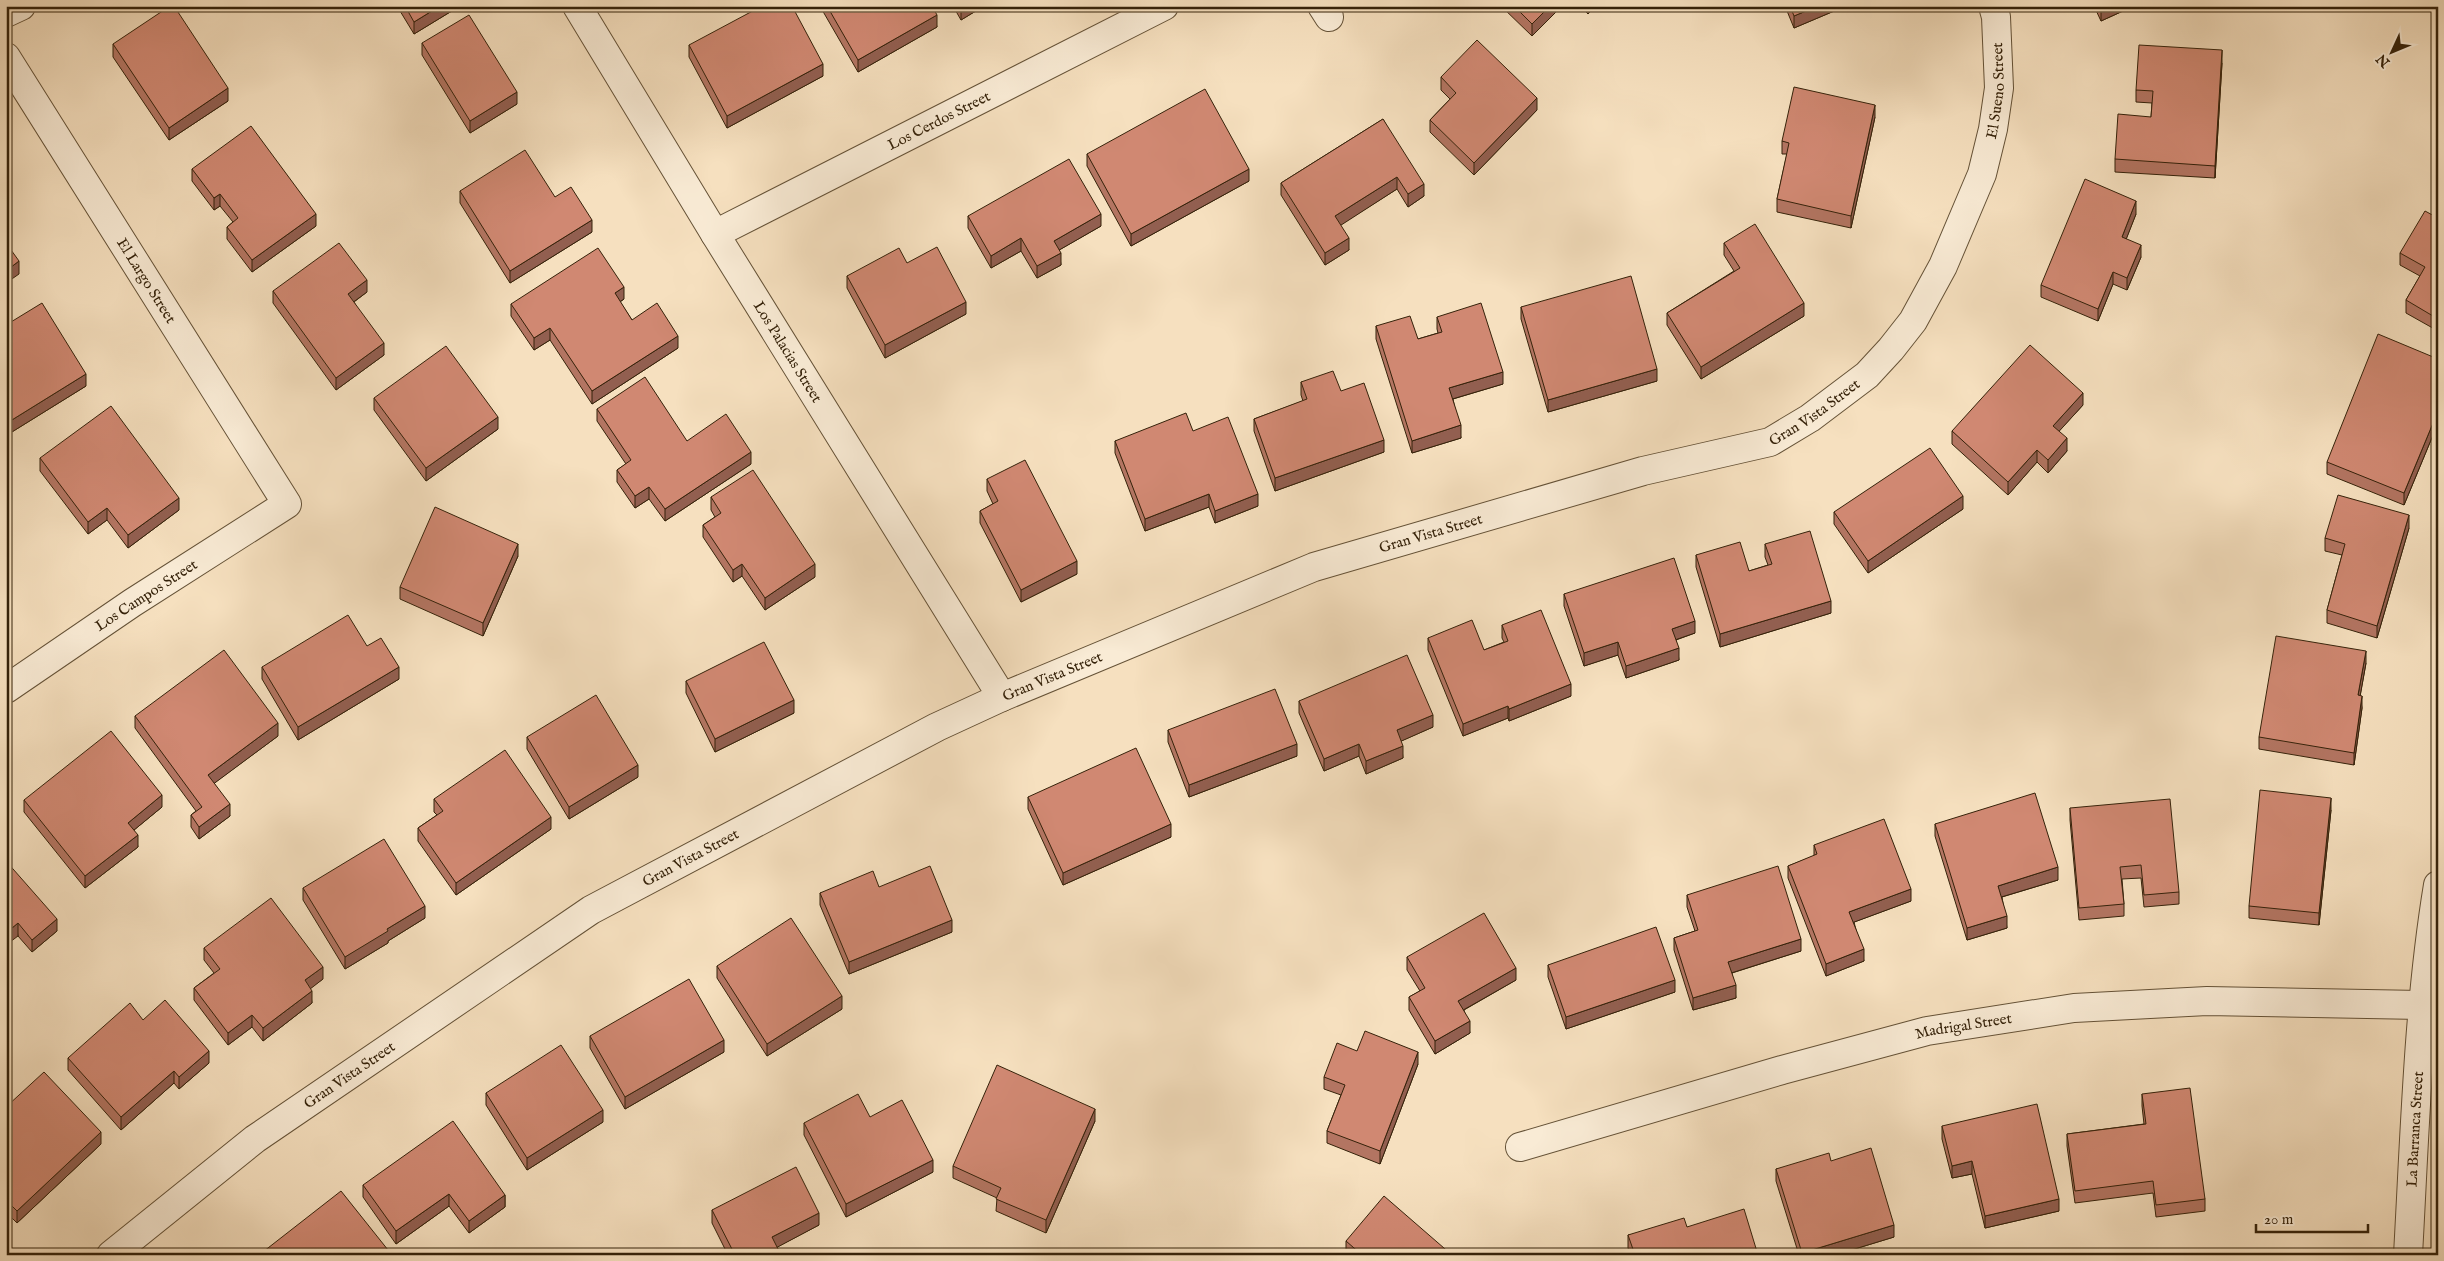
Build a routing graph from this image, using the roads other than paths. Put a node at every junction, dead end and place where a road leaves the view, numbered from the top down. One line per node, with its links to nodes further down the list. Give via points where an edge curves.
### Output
1 (21, 6): 5 (street)
2 (577, 6): 8 (street, Los Palacias Street)
3 (1164, 6): 8 (street, Los Cerdos Street)
4 (1993, 6): 7 (street, El Sueno Street, via 1999,88)
5 (6, 13)
6 (6, 57): 9 (street, El Largo Street)
7 (1982, 174): 11 (street, Gran Vista Street, via 1943,266 1913,320 1891,349 1839,398 1770,442 1643,471 1314,567)
8 (715, 234): 11 (street, Los Palacias Street)
9 (287, 504): 10 (street, Los Campos Street, via 132,603)
10 (6, 689)
11 (1002, 696): 15 (street, Gran Vista Street, via 937,727 591,910 255,1139)
12 (2438, 885): 13 (street, La Barranca Street)
13 (2421, 1005): 14 (street, Madrigal Street, via 2207,1000 2074,1008 1927,1031); 16 (street, La Barranca Street)
14 (1520, 1147)
15 (111, 1255)
16 (2408, 1255)

